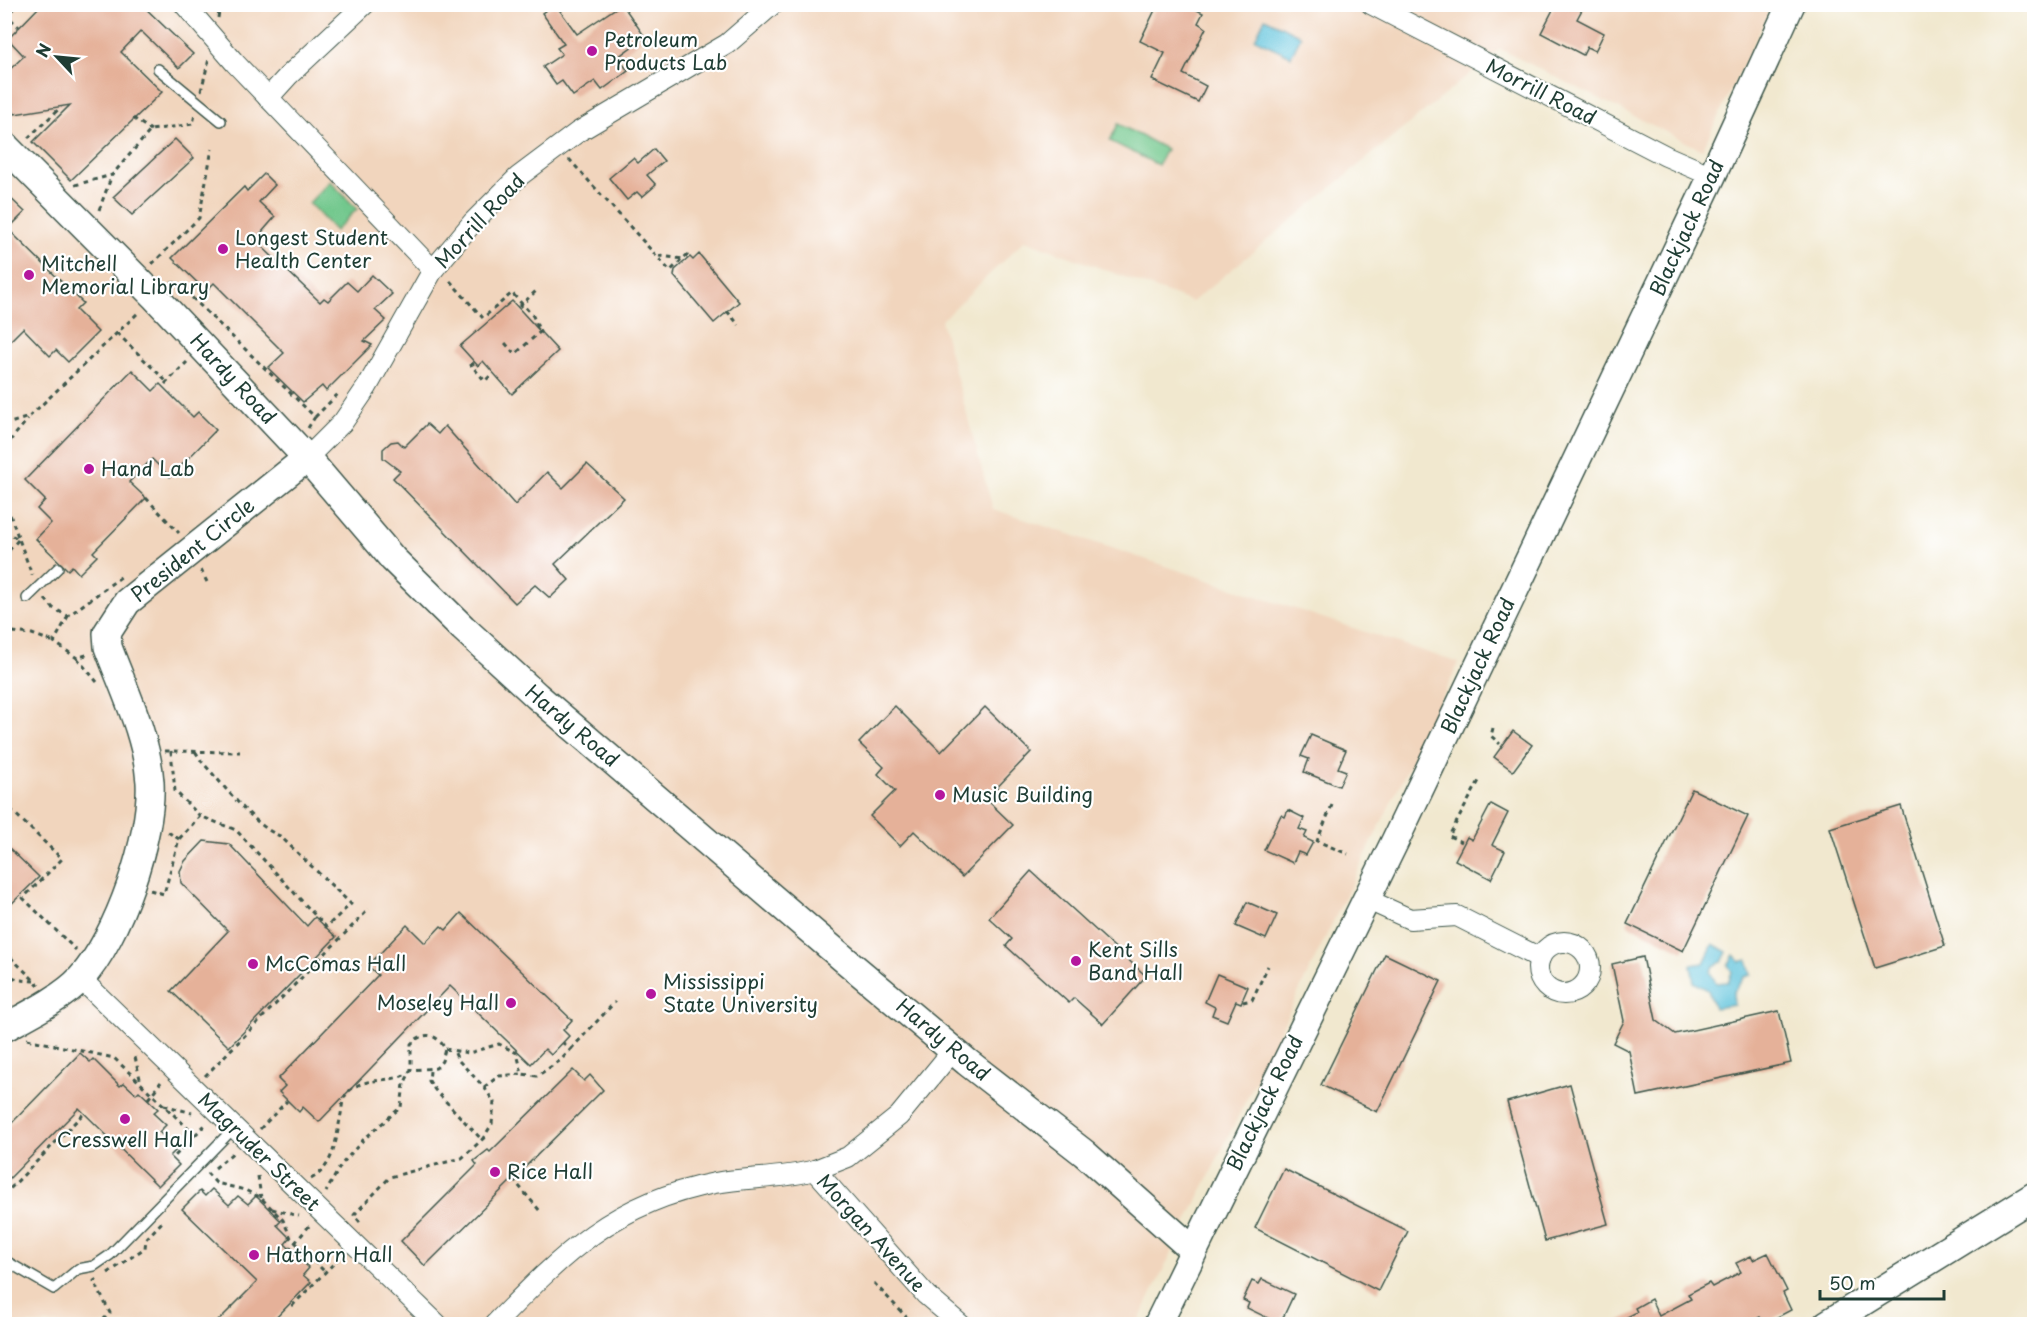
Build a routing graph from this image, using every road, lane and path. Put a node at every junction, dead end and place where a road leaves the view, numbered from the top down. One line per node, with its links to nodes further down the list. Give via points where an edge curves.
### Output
1 (18, 4): 8 (path)
2 (184, 4): 10 (street)
3 (220, 4): 10 (path)
4 (365, 4): 12 (street)
5 (773, 4): 19 (street, Morrill Road, via 727,44)
6 (1371, 4): 22 (street, Morrill Road)
7 (1791, 4): 22 (street, Blackjack Road)
8 (5, 16): 9 (path)
9 (19, 27)
10 (214, 39): 12 (street); 13 (path)
11 (158, 69): 13 (lane)
12 (268, 98): 29 (street)
13 (198, 103): 16 (lane); 17 (path, via 193,124)
14 (61, 107): 18 (path)
15 (133, 118): 17 (path)
16 (221, 121)
17 (152, 130): 21 (path)
18 (15, 143): 30 (street, Hardy Road)
19 (558, 146): 26 (path); 29 (street, Morrill Road, via 518,177 473,222)
20 (212, 149): 28 (path, via 199,218)
21 (112, 175): 23 (path); 24 (path)
22 (1712, 176): 69 (street, Blackjack Road)
23 (71, 187)
24 (97, 213)
25 (688, 254): 27 (path)
26 (657, 256): 27 (path); 27 (path, via 670,271)
27 (684, 258)
28 (150, 265)
29 (442, 276): 32 (path, via 483,318 512,293); 45 (street, Morrill Road, via 343,422)
30 (162, 290): 35 (path); 42 (path, via 177,283); 45 (street, Hardy Road)
31 (536, 291): 32 (path)
32 (521, 306): 36 (path, via 533,316 540,332 515,354)
33 (727, 311): 34 (path)
34 (739, 325)
35 (117, 333): 37 (path, via 166,383); 41 (path)
36 (505, 343)
37 (190, 359)
38 (474, 363): 39 (path, via 471,365 485,381)
39 (492, 374)
40 (343, 390): 42 (path)
41 (29, 417): 43 (path); 44 (path)
42 (315, 417): 45 (path)
43 (4, 425)
44 (4, 448)
45 (300, 450): 74 (street, President Circle, via 127,602 107,633 108,647 147,763 150,806 134,874 113,925); 84 (street, Hardy Road, via 393,558 521,682)
46 (4, 532): 49 (path, via 19,539)
47 (179, 532): 48 (path)
48 (172, 538)
49 (4, 556)
50 (58, 568): 51 (lane)
51 (27, 598)
52 (4, 631): 53 (path, via 32,633)
53 (54, 642)
54 (1493, 728): 55 (path, via 1491,736)
55 (1500, 744)
56 (157, 751): 57 (path)
57 (171, 751): 58 (path); 63 (path, via 175,791)
58 (195, 751): 59 (path); 63 (path, via 255,820 280,836 351,904 326,927 236,830)
59 (240, 752)
60 (1480, 779): 66 (path, via 1449,836)
61 (4, 803): 74 (path, via 62,859 23,898)
62 (1332, 805): 67 (path, via 1317,841)
63 (200, 816): 65 (path)
64 (160, 827): 65 (path)
65 (179, 839): 68 (path, via 164,894)
66 (1462, 843)
67 (1348, 854)
68 (141, 887)
69 (1366, 899): 72 (street, via 1410,920 1457,916); 130 (street, Blackjack Road)
70 (369, 909): 94 (path)
71 (4, 951): 76 (path)
72 (1540, 958)
73 (1268, 966): 78 (path, via 1252,1000)
74 (86, 972): 76 (street, President Circle); 94 (street, Magruder Street)
75 (4, 974): 76 (path)
76 (44, 990): 79 (street, President Circle)
77 (615, 1002): 83 (path)
78 (1243, 1002)
79 (13, 1032): 91 (path, via 114,1058)
80 (563, 1043): 83 (path)
81 (445, 1049): 82 (path); 86 (path, via 433,1036 418,1036 409,1052); 87 (path, via 442,1060)
82 (453, 1049): 88 (path, via 469,1053 500,1044 517,1053); 92 (path, via 458,1060)
83 (571, 1049): 88 (path, via 537,1076)
84 (954, 1049): 110 (street, via 899,1116 848,1157); 130 (street, Hardy Road, via 1084,1153)
85 (141, 1062): 91 (path, via 135,1055)
86 (411, 1070): 87 (path); 111 (path, via 406,1076 383,1078 349,1092 344,1097 327,1165 310,1179); 115 (path, via 404,1084 401,1107 364,1139 331,1178)
87 (430, 1071): 105 (path, via 429,1081 435,1090 482,1140)
88 (522, 1074): 92 (path, via 499,1076)
89 (155, 1075): 90 (path)
90 (161, 1082): 93 (path); 95 (path)
91 (141, 1084): 95 (path)
92 (484, 1087): 105 (path, via 494,1102 495,1114)
93 (168, 1089)
94 (194, 1089): 99 (path, via 182,1103); 102 (street, Magruder Street)
95 (152, 1094): 96 (path); 97 (path)
96 (148, 1099)
97 (162, 1104): 99 (path); 103 (path)
98 (84, 1113): 116 (path)
99 (193, 1113): 101 (path)
100 (254, 1121): 104 (path)
101 (205, 1125): 102 (path); 103 (path)
102 (228, 1134): 106 (path); 131 (lane, via 110,1255 94,1266 78,1269 54,1289); 136 (street, Magruder Street)
103 (195, 1135): 107 (path)
104 (268, 1136)
105 (486, 1136): 124 (path, via 462,1158 390,1177 354,1215)
106 (233, 1152): 108 (path); 118 (path, via 207,1175 216,1183)
107 (172, 1158)
108 (242, 1160)
109 (250, 1168): 112 (path)
110 (815, 1170): 137 (street, Morgan Avenue, via 789,1177 716,1182 677,1192 614,1218 552,1266); 139 (street, Morgan Avenue, via 926,1295)
111 (303, 1171)
112 (258, 1176): 114 (path); 118 (path)
113 (513, 1179): 121 (path)
114 (266, 1184)
115 (332, 1185)
116 (4, 1195)
117 (2034, 1196): 141 (street)
118 (261, 1198): 120 (path)
119 (291, 1208): 123 (path)
120 (272, 1209): 123 (path); 127 (path)
121 (540, 1211)
122 (169, 1215): 135 (path, via 146,1239 145,1248 94,1281 110,1313)
123 (299, 1216): 125 (path)
124 (361, 1223)
125 (309, 1226): 126 (path); 127 (path)
126 (315, 1231)
127 (295, 1242): 128 (path); 132 (path)
128 (289, 1250)
129 (334, 1250): 132 (path, via 341,1256)
130 (1193, 1250): 140 (street, Blackjack Road)
131 (4, 1260)
132 (325, 1272): 134 (path)
133 (874, 1282): 138 (path)
134 (292, 1306)
135 (99, 1324)
136 (437, 1324)
137 (495, 1324)
138 (913, 1324)
139 (960, 1324)
140 (1158, 1324)
141 (1827, 1324)

